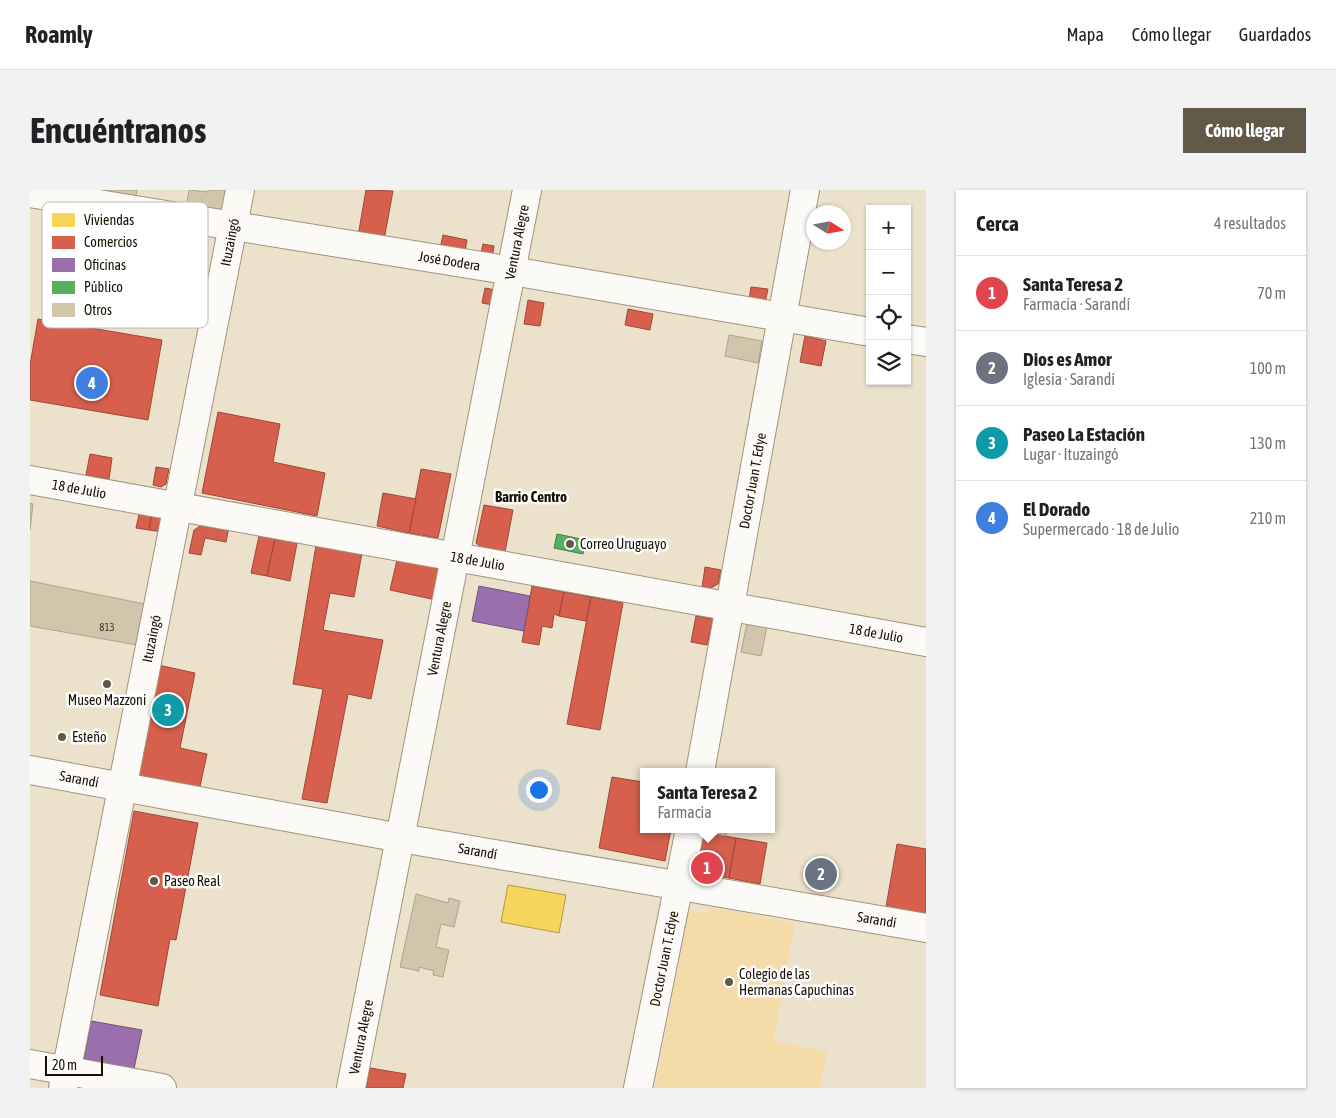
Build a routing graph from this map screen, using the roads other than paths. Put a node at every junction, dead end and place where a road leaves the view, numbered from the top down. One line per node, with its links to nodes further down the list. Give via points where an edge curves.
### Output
1 (240, 190): 7 (street, Ituzaingó)
2 (527, 190): 8 (street, Ventura Alegre)
3 (805, 190): 9 (street, Doctor Juan T. Edye)
4 (30, 193): 5 (street, José Dodera)
5 (83, 202)
6 (208, 223): 7 (street, José Dodera)
7 (232, 227): 8 (street, José Dodera); 14 (street, Ituzaingó)
8 (512, 271): 9 (street, José Dodera); 15 (street, Ventura Alegre)
9 (783, 317): 10 (street, José Dodera); 16 (street, Doctor Juan T. Edye)
10 (866, 331)
11 (911, 340): 12 (street)
12 (926, 342)
13 (30, 480): 14 (street, 18 de Julio)
14 (178, 507): 15 (street, 18 de Julio); 20 (street, Ituzaingó)
15 (457, 558): 16 (street, 18 de Julio); 22 (street, Ventura Alegre)
16 (728, 605): 17 (street, 18 de Julio); 18 (street, Doctor Juan T. Edye)
17 (926, 642)
18 (701, 768)
19 (30, 770): 20 (street, Sarandí)
20 (121, 786): 22 (street, Sarandí); 26 (street, Ituzaingó)
21 (689, 833): 23 (street, Doctor Juan T. Edye)
22 (401, 838): 23 (street, Sarandí); 28 (street, Ventura Alegre)
23 (680, 887): 24 (street, Sarandí); 29 (street, Doctor Juan T. Edye)
24 (926, 928)
25 (30, 1064): 26 (street)
26 (65, 1079): 27 (street)
27 (162, 1088)
28 (352, 1088)
29 (638, 1088)

